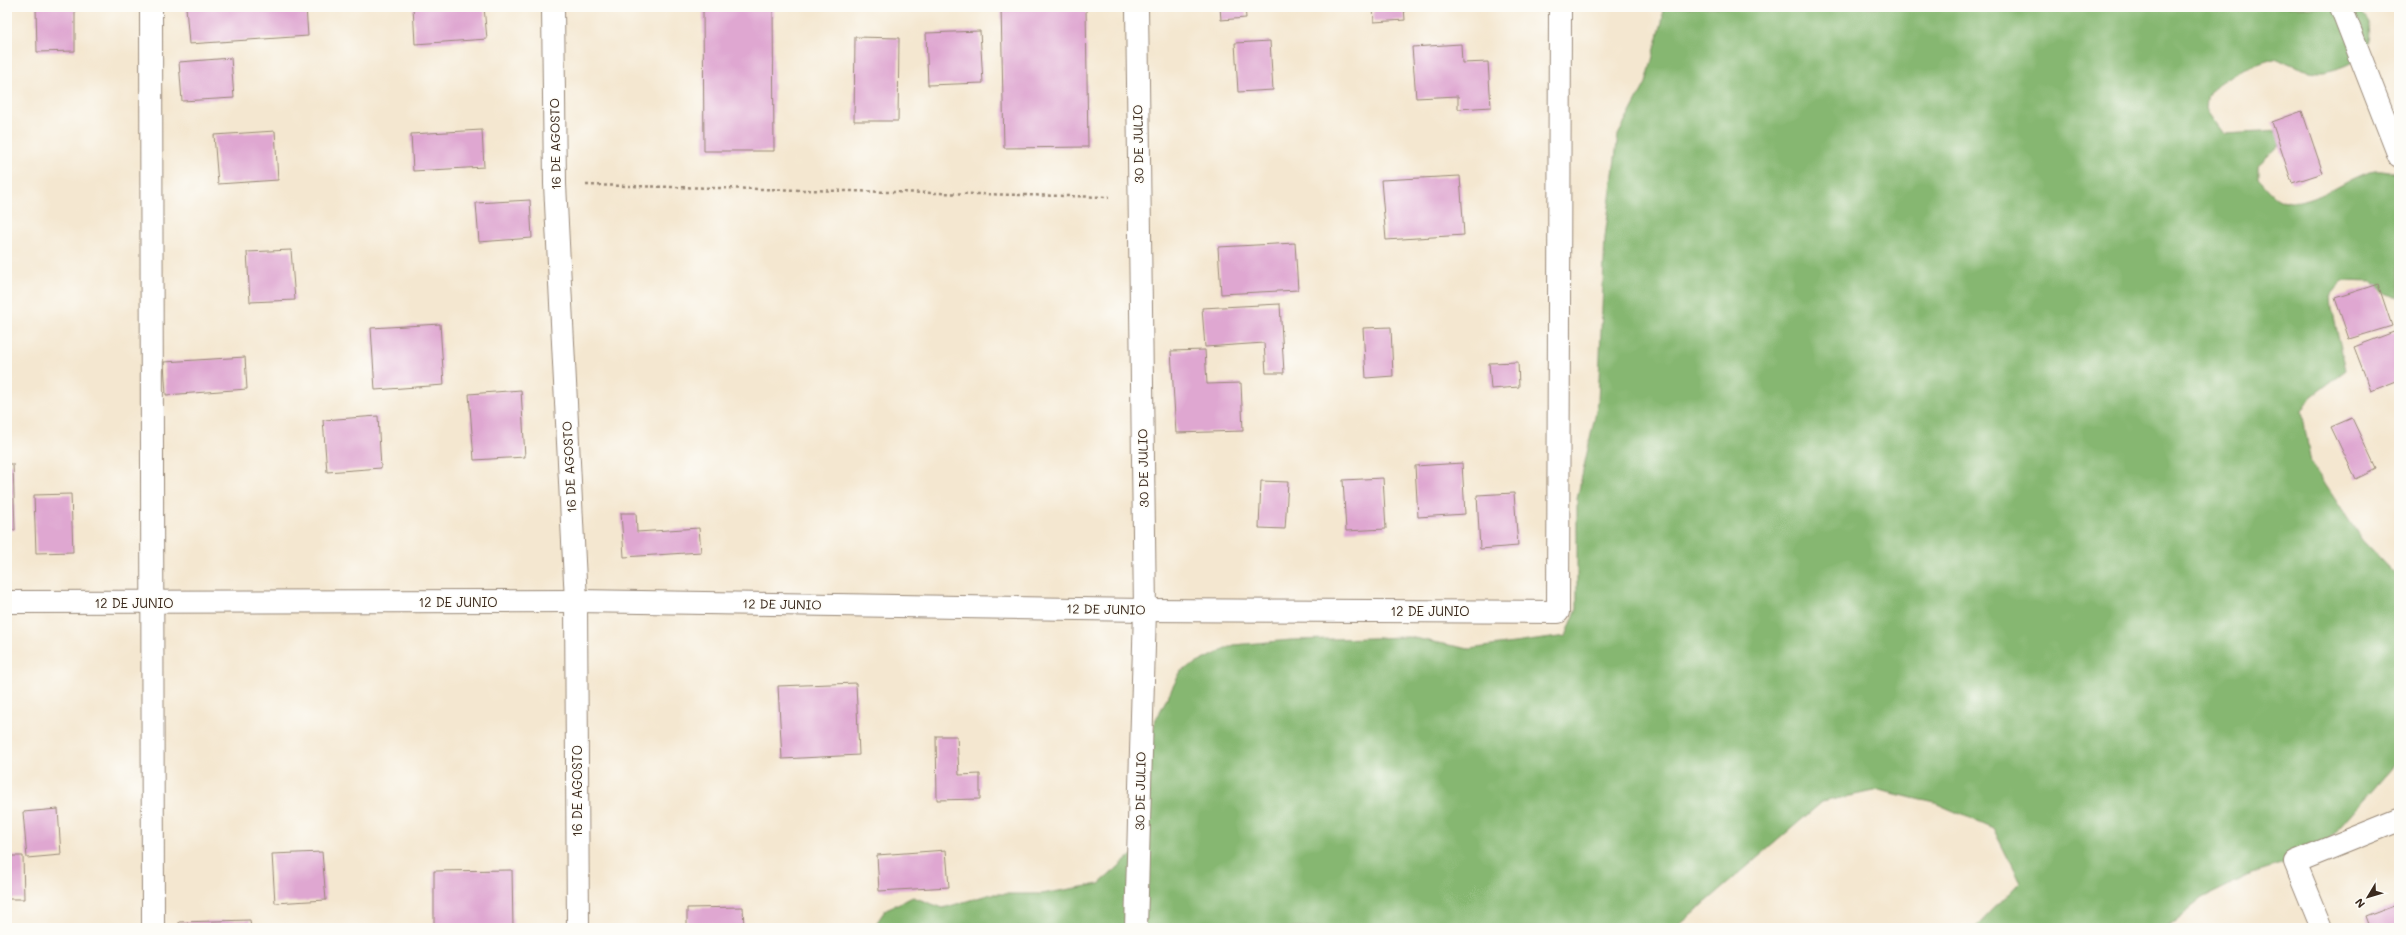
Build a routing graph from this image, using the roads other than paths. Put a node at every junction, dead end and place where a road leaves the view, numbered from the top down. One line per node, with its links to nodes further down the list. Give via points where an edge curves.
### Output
1 (151, 7): 9 (street)
2 (553, 7): 7 (street, 16 DE AGOSTO, via 555,184)
3 (1137, 7): 10 (street, 30 DE JULIO)
4 (1560, 7): 10 (street, 12 DE JUNIO, via 1558,612)
5 (2341, 7): 6 (street)
6 (2399, 156)
7 (576, 601): 9 (street, 12 DE JUNIO); 10 (street, 12 DE JUNIO); 13 (street, 16 DE AGOSTO)
8 (7, 602): 9 (street, 12 DE JUNIO)
9 (153, 603): 12 (street)
10 (1145, 610): 14 (street, 30 DE JULIO)
11 (2399, 820): 15 (street, via 2295,862)
12 (153, 928)
13 (578, 928)
14 (1136, 928)
15 (2322, 928)

